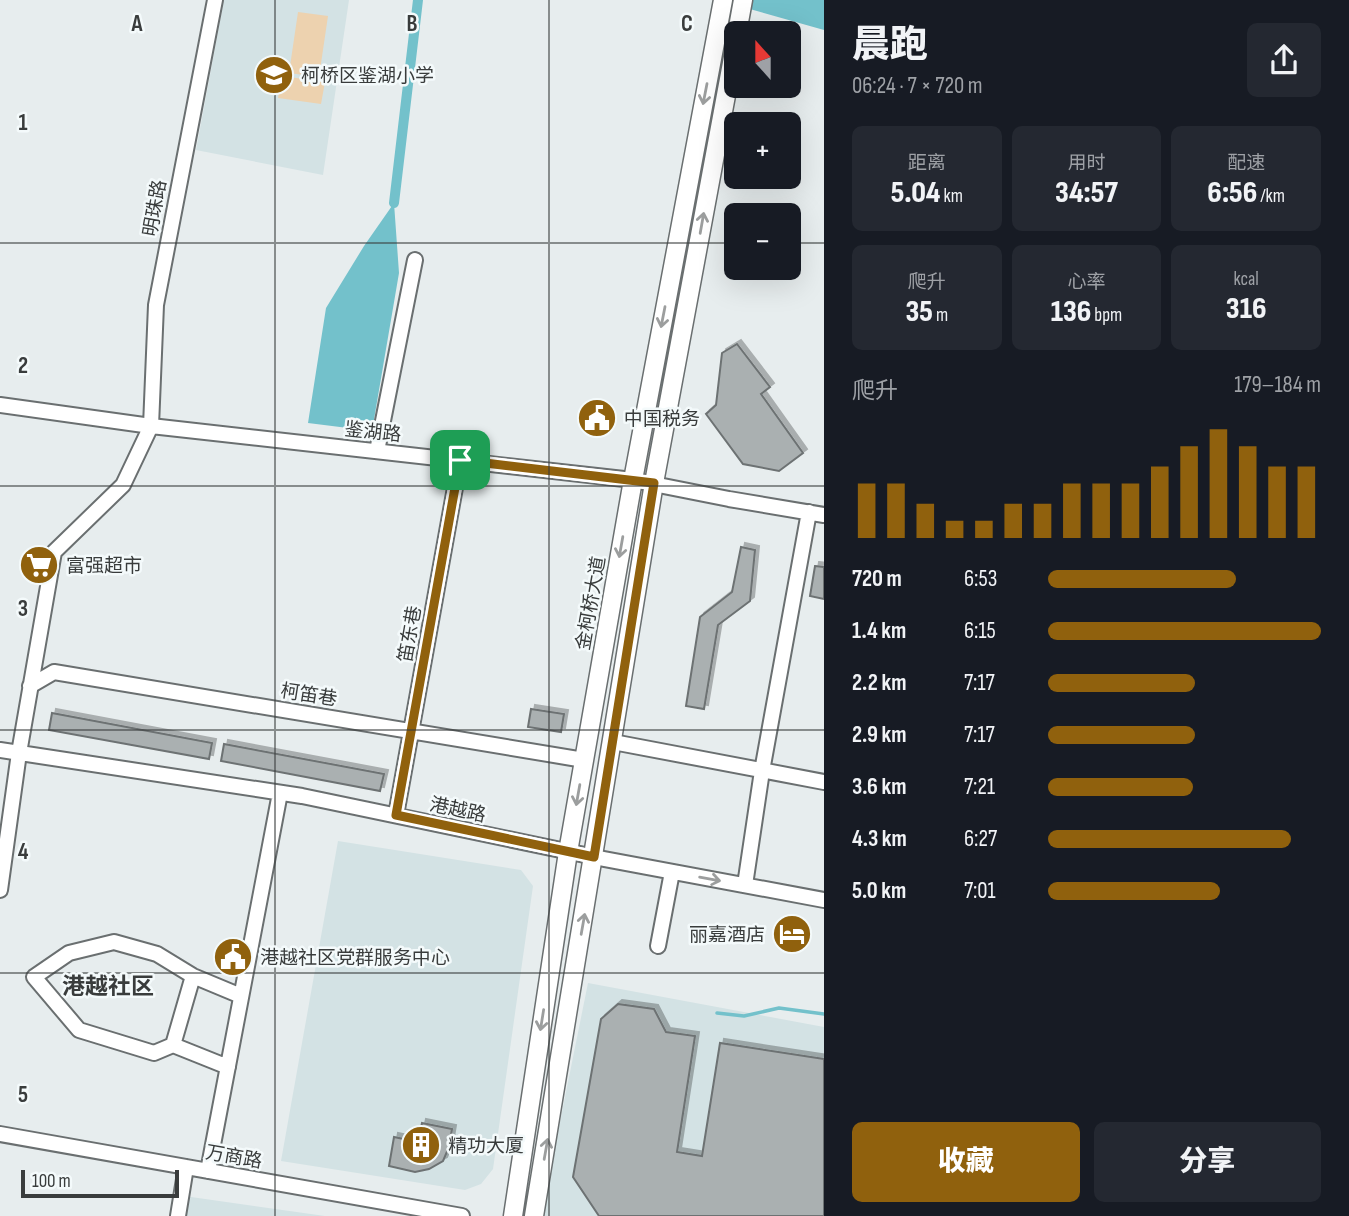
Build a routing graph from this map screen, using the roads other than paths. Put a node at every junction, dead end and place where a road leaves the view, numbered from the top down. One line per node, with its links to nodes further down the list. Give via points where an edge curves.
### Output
1 (215, 0): 8 (street, 明珠路, via 156,305)
2 (723, 0): 11 (main road, 金柯桥大道, one-way to 11)
3 (743, 0): 4 (main road)
4 (739, 21)
5 (725, 98): 12 (main road, one-way to 5)
6 (415, 260): 9 (street)
7 (0, 405): 8 (street, 鉴湖路)
8 (151, 426): 9 (street, 鉴湖路); 15 (street, via 123,485 54,552)
9 (377, 451): 10 (street, 鉴湖路)
10 (460, 460): 11 (street, 鉴湖路); 16 (street, 笛东巷)
11 (633, 480): 12 (street, 鉴湖路); 20 (main road, 金柯桥大道, one-way to 20)
12 (654, 483): 13 (street, 鉴湖路); 17 (main road)
13 (809, 512): 14 (street, 鉴湖路); 21 (street)
14 (824, 515)
15 (30, 686): 16 (street, 柯笛巷, via 54,672); 19 (street)
16 (411, 731): 20 (street, 柯笛巷); 24 (street, 笛东巷)
17 (613, 741): 21 (street); 26 (main road)
18 (0, 750): 19 (street, 港越路)
19 (19, 753): 23 (street, 港越路); 29 (street)
20 (584, 760): 25 (main road, 金柯桥大道, one-way to 25)
21 (762, 771): 22 (street); 28 (street)
22 (824, 782)
23 (280, 793): 24 (street, 港越路); 33 (street)
24 (396, 815): 25 (street, 港越路)
25 (568, 852): 26 (street, 港越路); 41 (main road, 金柯桥大道, one-way to 41)
26 (594, 857): 27 (street, 港越路); 42 (main road, one-way to 26)
27 (672, 872): 28 (street, 港越路, one-way to 28); 31 (street)
28 (745, 886): 30 (street, 港越路)
29 (0, 890)
30 (824, 900)
31 (658, 946)
32 (193, 976): 33 (street); 34 (street); 34 (street, via 157,954 114,942 69,953 34,977 79,1030 154,1053)
33 (242, 996): 35 (street)
34 (173, 1045): 35 (street)
35 (228, 1067): 38 (street)
36 (0, 1134): 37 (street, 万商路)
37 (186, 1167): 38 (street, 万商路); 39 (street)
38 (208, 1171): 40 (street, 万商路)
39 (178, 1216)
40 (462, 1216)
41 (513, 1216)
42 (534, 1216)

